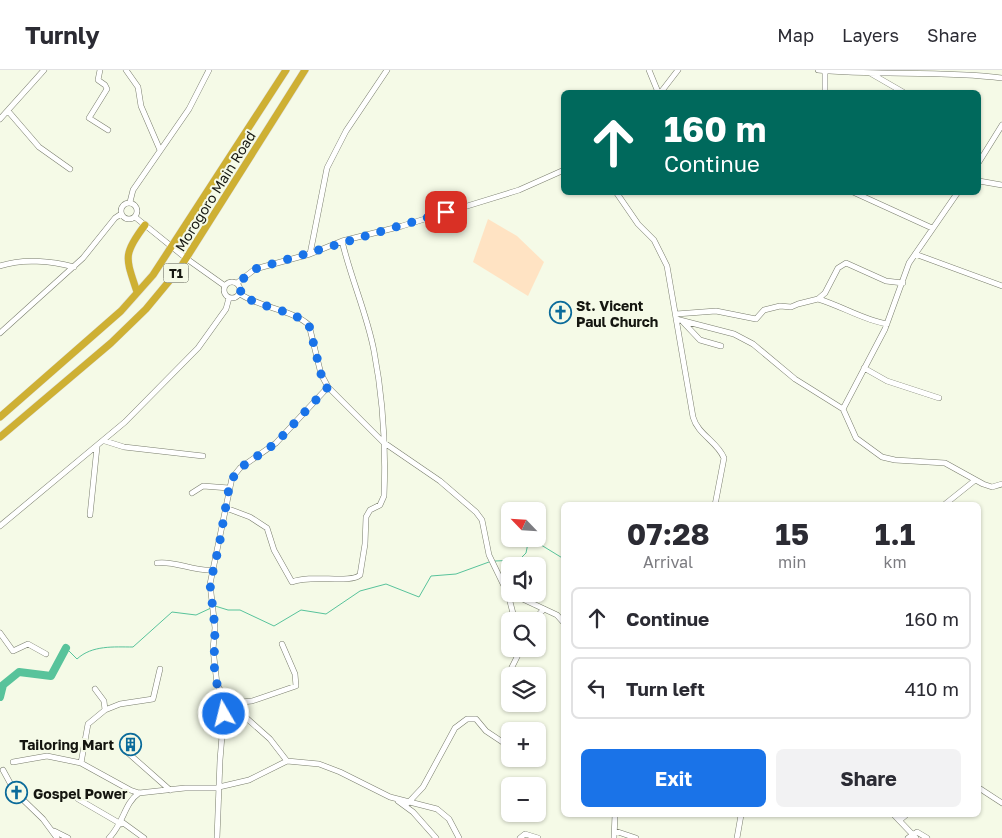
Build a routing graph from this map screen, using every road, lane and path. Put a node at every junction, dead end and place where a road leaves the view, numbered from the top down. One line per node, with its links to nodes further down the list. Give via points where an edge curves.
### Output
1 (44, 70): 18 (street)
2 (100, 70): 21 (street, via 98,80 106,89 89,118)
3 (126, 70): 22 (street, via 138,87 143,110)
4 (209, 70): 22 (street, via 189,109)
5 (286, 70): 37 (highway, Morogoro Main Road / T1)
6 (305, 70): 40 (highway, Morogoro Main Road / T1)
7 (387, 70): 38 (street, via 346,131 327,168)
8 (649, 70): 14 (street)
9 (678, 70): 15 (street)
10 (818, 70): 11 (street)
11 (825, 71): 12 (street); 16 (street)
12 (870, 73): 13 (street, via 918,71); 17 (street)
13 (1002, 78)
14 (658, 90)
15 (661, 90)
16 (825, 90)
17 (900, 90)
18 (8, 111): 19 (street); 24 (street, via 39,147)
19 (0, 119)
20 (1002, 125): 23 (street)
21 (108, 130)
22 (160, 150): 31 (street, via 133,190)
23 (981, 159)
24 (70, 169)
25 (561, 171): 36 (street, via 519,190)
26 (981, 180): 27 (street)
27 (1002, 185)
28 (618, 195): 51 (street, via 660,248 670,277)
29 (860, 195): 35 (street)
30 (956, 195): 35 (street)
31 (130, 202): 32 (street, via 123,205); 33 (street, via 137,208)
32 (121, 214): 33 (street, via 126,218); 42 (street)
33 (135, 217): 34 (street)
34 (145, 225): 37 (street); 47 (highway, via 127,253)
35 (932, 228): 39 (street)
36 (342, 241): 38 (street); 63 (street, via 374,351 381,393)
37 (172, 247): 40 (street); 47 (highway, Morogoro Main Road / T1)
38 (310, 254): 43 (street, via 255,269)
39 (915, 254): 44 (street, via 908,263); 46 (street)
40 (187, 259): 45 (street); 61 (highway, Morogoro Main Road / T1, via 146,309 111,343)
41 (2, 264): 42 (street, via 48,262)
42 (74, 267): 54 (street)
43 (238, 283): 45 (street, via 231,282); 48 (street)
44 (903, 283): 50 (street, via 886,282 846,263 838,268 825,293); 53 (street)
45 (225, 286): 49 (street, via 224,293)
46 (1002, 286)
47 (137, 292): 60 (highway, Morogoro Main Road / T1, via 121,311)
48 (240, 294): 49 (street); 57 (street, via 263,306 292,314 309,325 321,374)
49 (229, 298): 62 (street, via 226,309 198,348)
50 (818, 299): 51 (street, via 764,310 755,320 716,311); 53 (street)
51 (676, 317): 52 (street); 70 (street, via 694,421 724,458)
52 (683, 322): 55 (street, via 700,340); 59 (street, via 734,334 750,342 795,379)
53 (886, 324): 56 (street)
54 (0, 334)
55 (721, 346)
56 (864, 368): 58 (street, via 887,381); 59 (street)
57 (328, 387): 63 (street); 68 (street, via 276,443 235,473)
58 (939, 398)
59 (843, 409): 66 (street, via 856,438 876,454 891,460 945,462)
60 (0, 417)
61 (0, 436)
62 (105, 441): 64 (street); 65 (street, via 124,447)
63 (383, 442): 72 (street, via 384,496 380,505 370,510 366,517 365,544 358,578 308,577 292,582 274,550 267,528); 77 (street, via 440,481 481,518 488,552)
64 (97, 447): 73 (street); 74 (street)
65 (203, 456)
66 (974, 480): 67 (street, via 992,487); 71 (street)
67 (1002, 484)
68 (229, 488): 69 (street, via 203,486); 72 (street)
69 (192, 493)
70 (716, 502)
71 (948, 502)
72 (226, 508): 76 (street)
73 (90, 515)
74 (0, 526)
75 (157, 564): 76 (street, via 166,562 188,569)
76 (214, 570): 87 (street, via 210,584 215,628 214,665 217,684)
77 (501, 576)
78 (531, 602): 79 (street)
79 (544, 608): 80 (street); 81 (street)
80 (541, 612)
81 (561, 614)
82 (0, 634): 84 (street, via 13,651 28,644)
83 (282, 644): 88 (street, via 295,674 296,686 261,698)
84 (46, 654)
85 (160, 669): 89 (street, via 153,699)
86 (95, 689): 89 (street, via 104,701)
87 (225, 698): 88 (street); 96 (street)
88 (230, 703): 92 (street, via 270,739)
89 (105, 710): 94 (street, via 88,724)
90 (501, 740): 102 (street, via 486,731 476,719 467,719 455,728 423,787)
91 (127, 752): 98 (street)
92 (287, 761): 96 (street, via 249,780); 100 (street, via 325,766)
93 (13, 762): 94 (street, via 47,756)
94 (81, 763): 99 (street)
95 (3, 770): 110 (street, via 19,798)
96 (219, 788): 98 (street); 117 (street)
97 (981, 789): 103 (street)
98 (170, 790): 99 (street)
99 (139, 793): 109 (street, via 128,806)
100 (394, 798): 102 (street); 118 (street, via 413,812)
101 (78, 799): 109 (street)
102 (408, 802): 119 (street, via 443,813)
103 (1002, 803)
104 (615, 817): 111 (street)
105 (741, 817): 124 (street)
106 (896, 817): 108 (street)
107 (904, 817): 108 (street)
108 (900, 820): 112 (street)
109 (122, 823): 115 (street); 116 (street)
110 (53, 831): 113 (street); 114 (street)
111 (615, 831): 122 (street); 123 (street)
112 (912, 837): 125 (street, via 916,832)
113 (57, 838)
114 (68, 838)
115 (110, 838)
116 (144, 838)
117 (217, 838)
118 (436, 838)
119 (459, 838)
120 (520, 838): 121 (street, via 525,834)
121 (538, 838)
122 (614, 838)
123 (636, 838)
124 (737, 838)
125 (927, 838)

